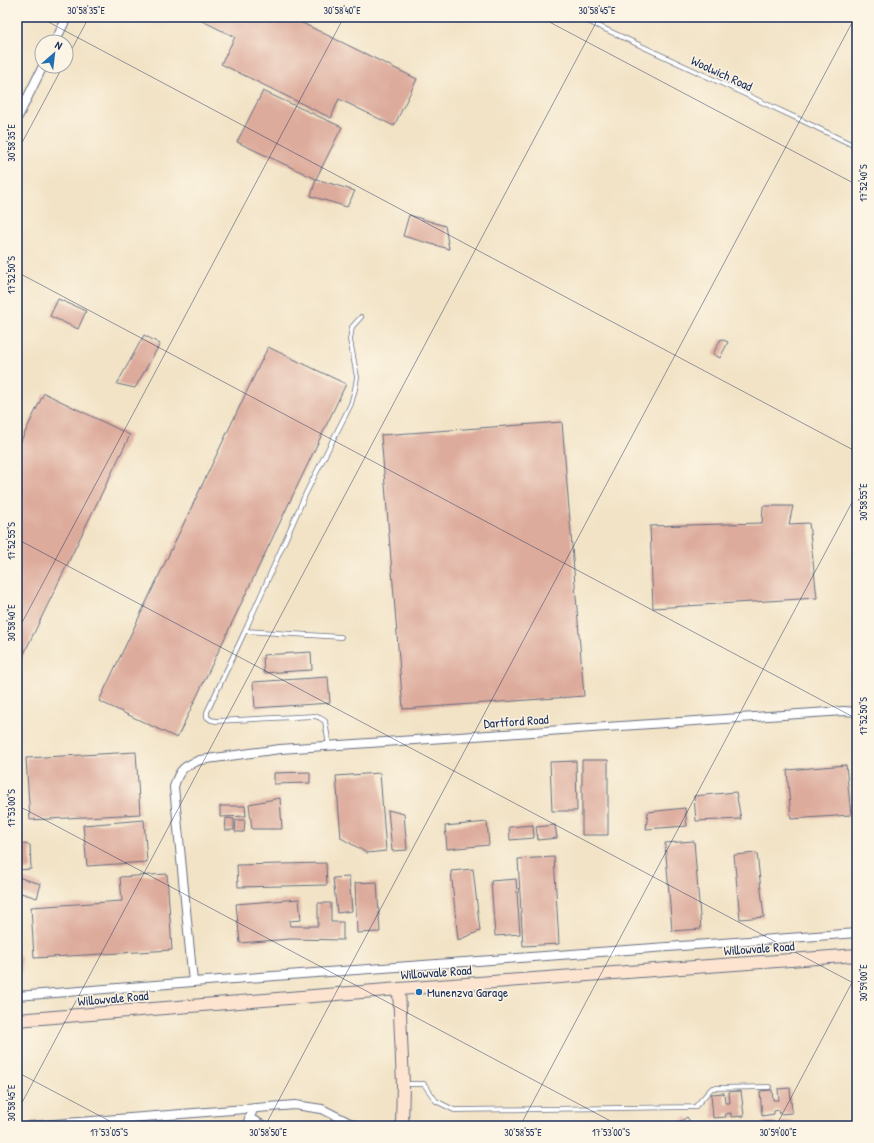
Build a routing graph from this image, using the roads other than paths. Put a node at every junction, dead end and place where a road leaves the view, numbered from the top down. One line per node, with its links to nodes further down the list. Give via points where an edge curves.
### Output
1 (67, 17): 3 (street)
2 (579, 17): 6 (lane, Woolwich Road)
3 (59, 34)
4 (39, 74): 5 (street)
5 (17, 119)
6 (857, 147)
7 (361, 317): 8 (lane, via 352,327 350,340 357,377 351,404 306,492)
8 (245, 631): 9 (lane); 11 (lane, via 207,712 207,717 216,721 315,716 325,721)
9 (341, 637)
10 (857, 712): 11 (street, Dartford Road)
11 (329, 746): 14 (street, Dartford Road, via 280,749 200,760 188,764 181,771 174,787)
12 (857, 933): 14 (street)
13 (857, 955): 15 (main road, Willowvale Road)
14 (194, 982): 16 (street)
15 (399, 989): 17 (main road, Willowvale Road); 18 (main road)
16 (17, 996)
17 (17, 1020)
18 (403, 1084): 19 (lane, via 424,1084 436,1100 454,1110 695,1107 712,1088); 29 (main road)
19 (769, 1087)
20 (254, 1108): 21 (street); 22 (street); 28 (street, via 295,1105 322,1109)
21 (250, 1118): 26 (street); 27 (street)
22 (106, 1119): 23 (street); 25 (street)
23 (95, 1123): 24 (street)
24 (28, 1126)
25 (117, 1126)
26 (246, 1126)
27 (264, 1126)
28 (356, 1126)
29 (402, 1126)

